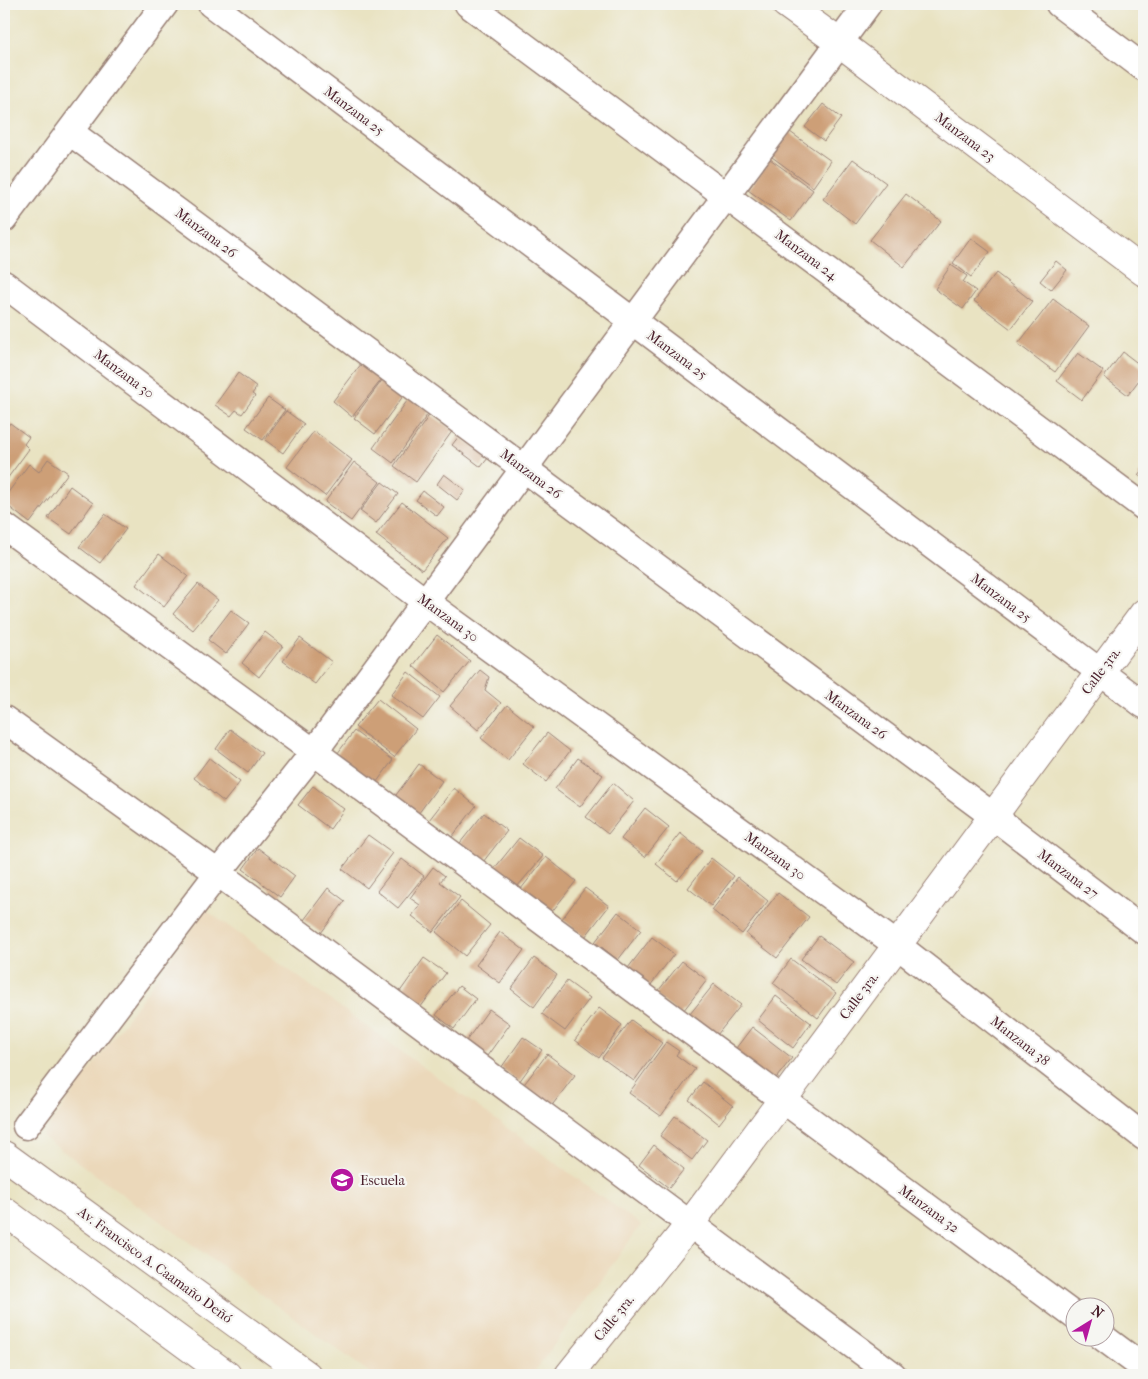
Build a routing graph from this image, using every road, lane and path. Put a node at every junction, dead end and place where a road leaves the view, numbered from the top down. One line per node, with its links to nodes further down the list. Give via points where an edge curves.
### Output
1 (165, 4): 9 (street)
2 (211, 4): 14 (street, Manzana 25)
3 (468, 4): 10 (street, Manzana 24)
4 (786, 4): 7 (main road, Manzana 23)
5 (868, 4): 7 (street)
6 (1059, 4): 8 (street)
7 (840, 43): 10 (street); 12 (main road, Manzana 23)
8 (1144, 68)
9 (70, 132): 11 (street); 15 (street, Manzana 26)
10 (726, 196): 14 (street); 16 (street, Manzana 24)
11 (4, 218)
12 (1144, 272)
13 (4, 284): 18 (street, Manzana 30)
14 (633, 322): 15 (street); 20 (street, Manzana 25)
15 (524, 469): 18 (street); 24 (street, Manzana 26)
16 (1144, 507)
17 (4, 526): 23 (street, Manzana 32)
18 (426, 602): 23 (street); 27 (street, Manzana 30)
19 (1144, 613): 20 (main road, Calle 3ra.)
20 (1100, 672): 21 (street, Manzana 25); 24 (main road, Calle 3ra.)
21 (1144, 705)
22 (4, 719): 25 (street)
23 (314, 752): 25 (street); 28 (street, Manzana 32)
24 (992, 816): 26 (street, Manzana 27); 27 (main road, Calle 3ra.)
25 (218, 873): 29 (street); 33 (street)
26 (1144, 931)
27 (897, 945): 28 (main road, Calle 3ra.); 30 (street, Manzana 38)
28 (782, 1100): 33 (main road, Calle 3ra.); 34 (street, Manzana 32)
29 (26, 1126)
30 (1144, 1137)
31 (4, 1155): 38 (main road, Av. Francisco A. Caamaño Deñó)
32 (4, 1210): 37 (main road)
33 (690, 1224): 39 (main road, Calle 3ra.); 40 (street)
34 (1066, 1310)
35 (1114, 1346): 36 (street)
36 (1144, 1368): 41 (street)
37 (227, 1375)
38 (307, 1375)
39 (569, 1375)
40 (893, 1375)
41 (1139, 1375)

